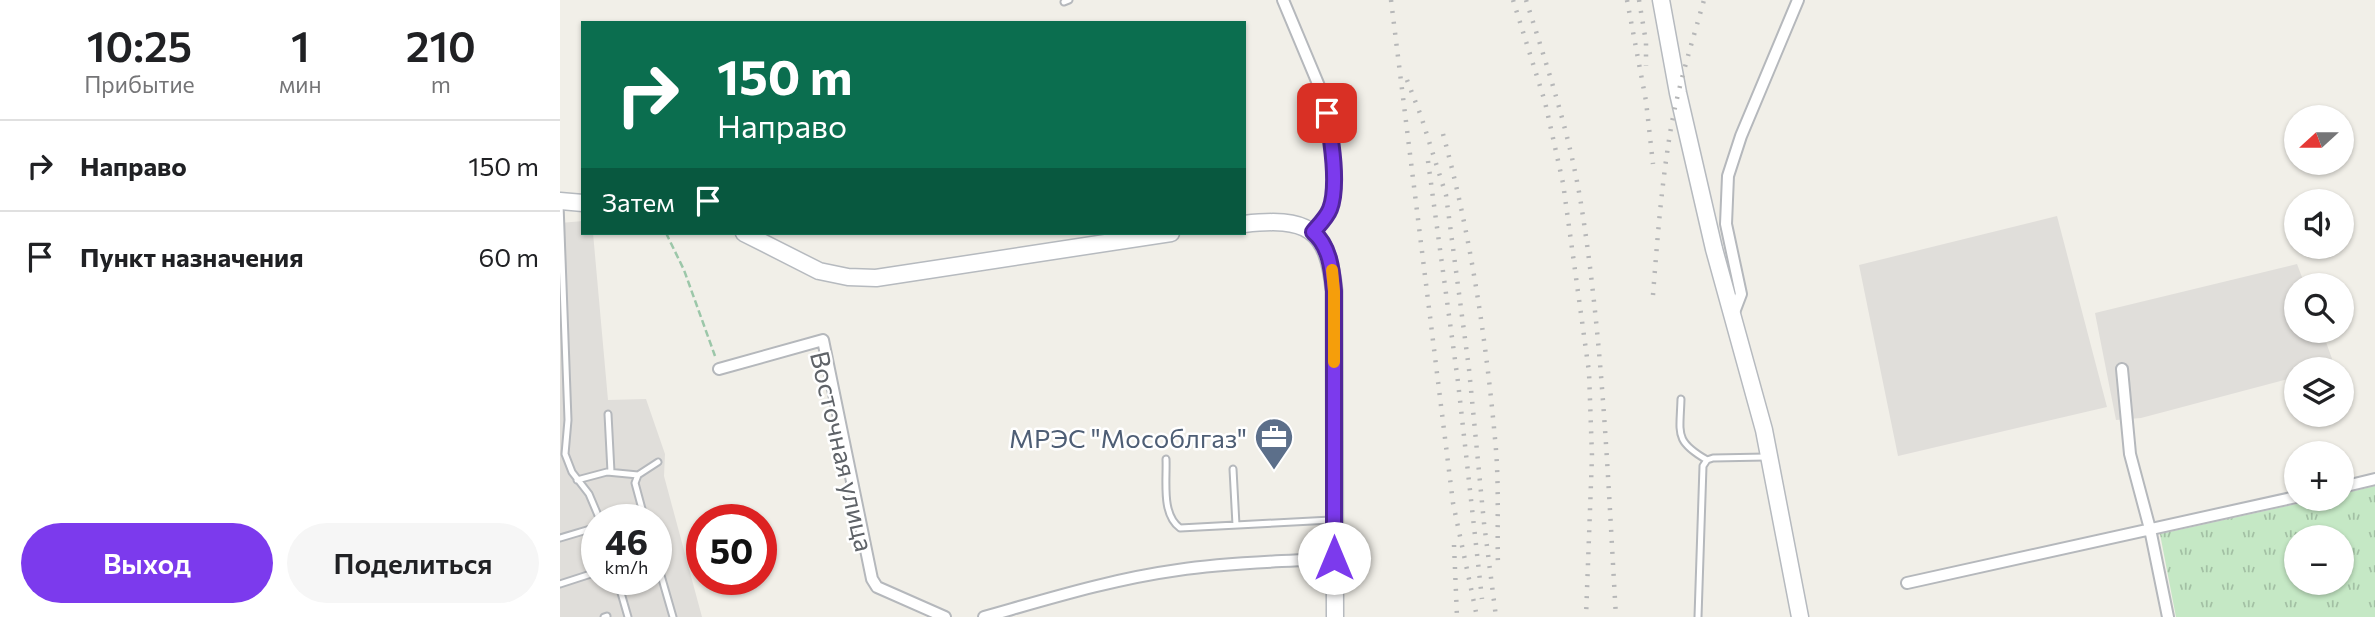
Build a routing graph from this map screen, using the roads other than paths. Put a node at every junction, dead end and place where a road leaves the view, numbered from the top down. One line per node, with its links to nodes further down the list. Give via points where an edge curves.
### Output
1 (1283, 0): 7 (street, via 1318,86 1332,140 1334,192 1330,210)
2 (1661, 0): 10 (main road, via 1678,93)
3 (1798, 0): 10 (street, via 1728,176 1726,225 1741,294)
4 (560, 201): 5 (main road); 23 (lane, via 569,419 565,454)
5 (581, 203)
6 (1246, 224): 7 (main road, via 1286,222)
7 (1313, 232): 28 (main road, via 1328,255 1334,291)
8 (748, 235): 9 (main road, via 818,271 876,278)
9 (1158, 235)
10 (1732, 315): 15 (main road)
11 (719, 369): 41 (street, Восточная улица, via 823,340 872,579 877,587)
12 (2122, 369): 30 (street, via 2130,454)
13 (1681, 399): 17 (lane, via 1684,445)
14 (608, 414): 20 (lane)
15 (1769, 457): 17 (lane); 45 (main road)
16 (1166, 459): 29 (lane, via 1168,508 1174,524 1180,528)
17 (1707, 460): 44 (lane, via 1702,476)
18 (658, 462): 21 (lane)
19 (1233, 469): 29 (lane)
20 (611, 472): 21 (lane); 23 (lane)
21 (638, 475): 27 (lane, via 635,483)
22 (2375, 479): 24 (street)
23 (577, 480): 26 (lane)
24 (2354, 483)
25 (2284, 500): 30 (street)
26 (593, 504)
27 (641, 504)
28 (1334, 520): 29 (lane); 33 (main road)
29 (1236, 525)
30 (2150, 529): 35 (street); 46 (street)
31 (581, 532): 32 (lane)
32 (560, 538)
33 (1334, 558): 42 (street, via 1181,569); 43 (main road)
34 (581, 577): 36 (lane)
35 (1907, 583)
36 (560, 584)
37 (622, 595): 39 (lane)
38 (667, 595): 40 (lane)
39 (628, 617)
40 (673, 617)
41 (945, 617)
42 (984, 617)
43 (1335, 617)
44 (1698, 617)
45 (1800, 617)
46 (2168, 617)

